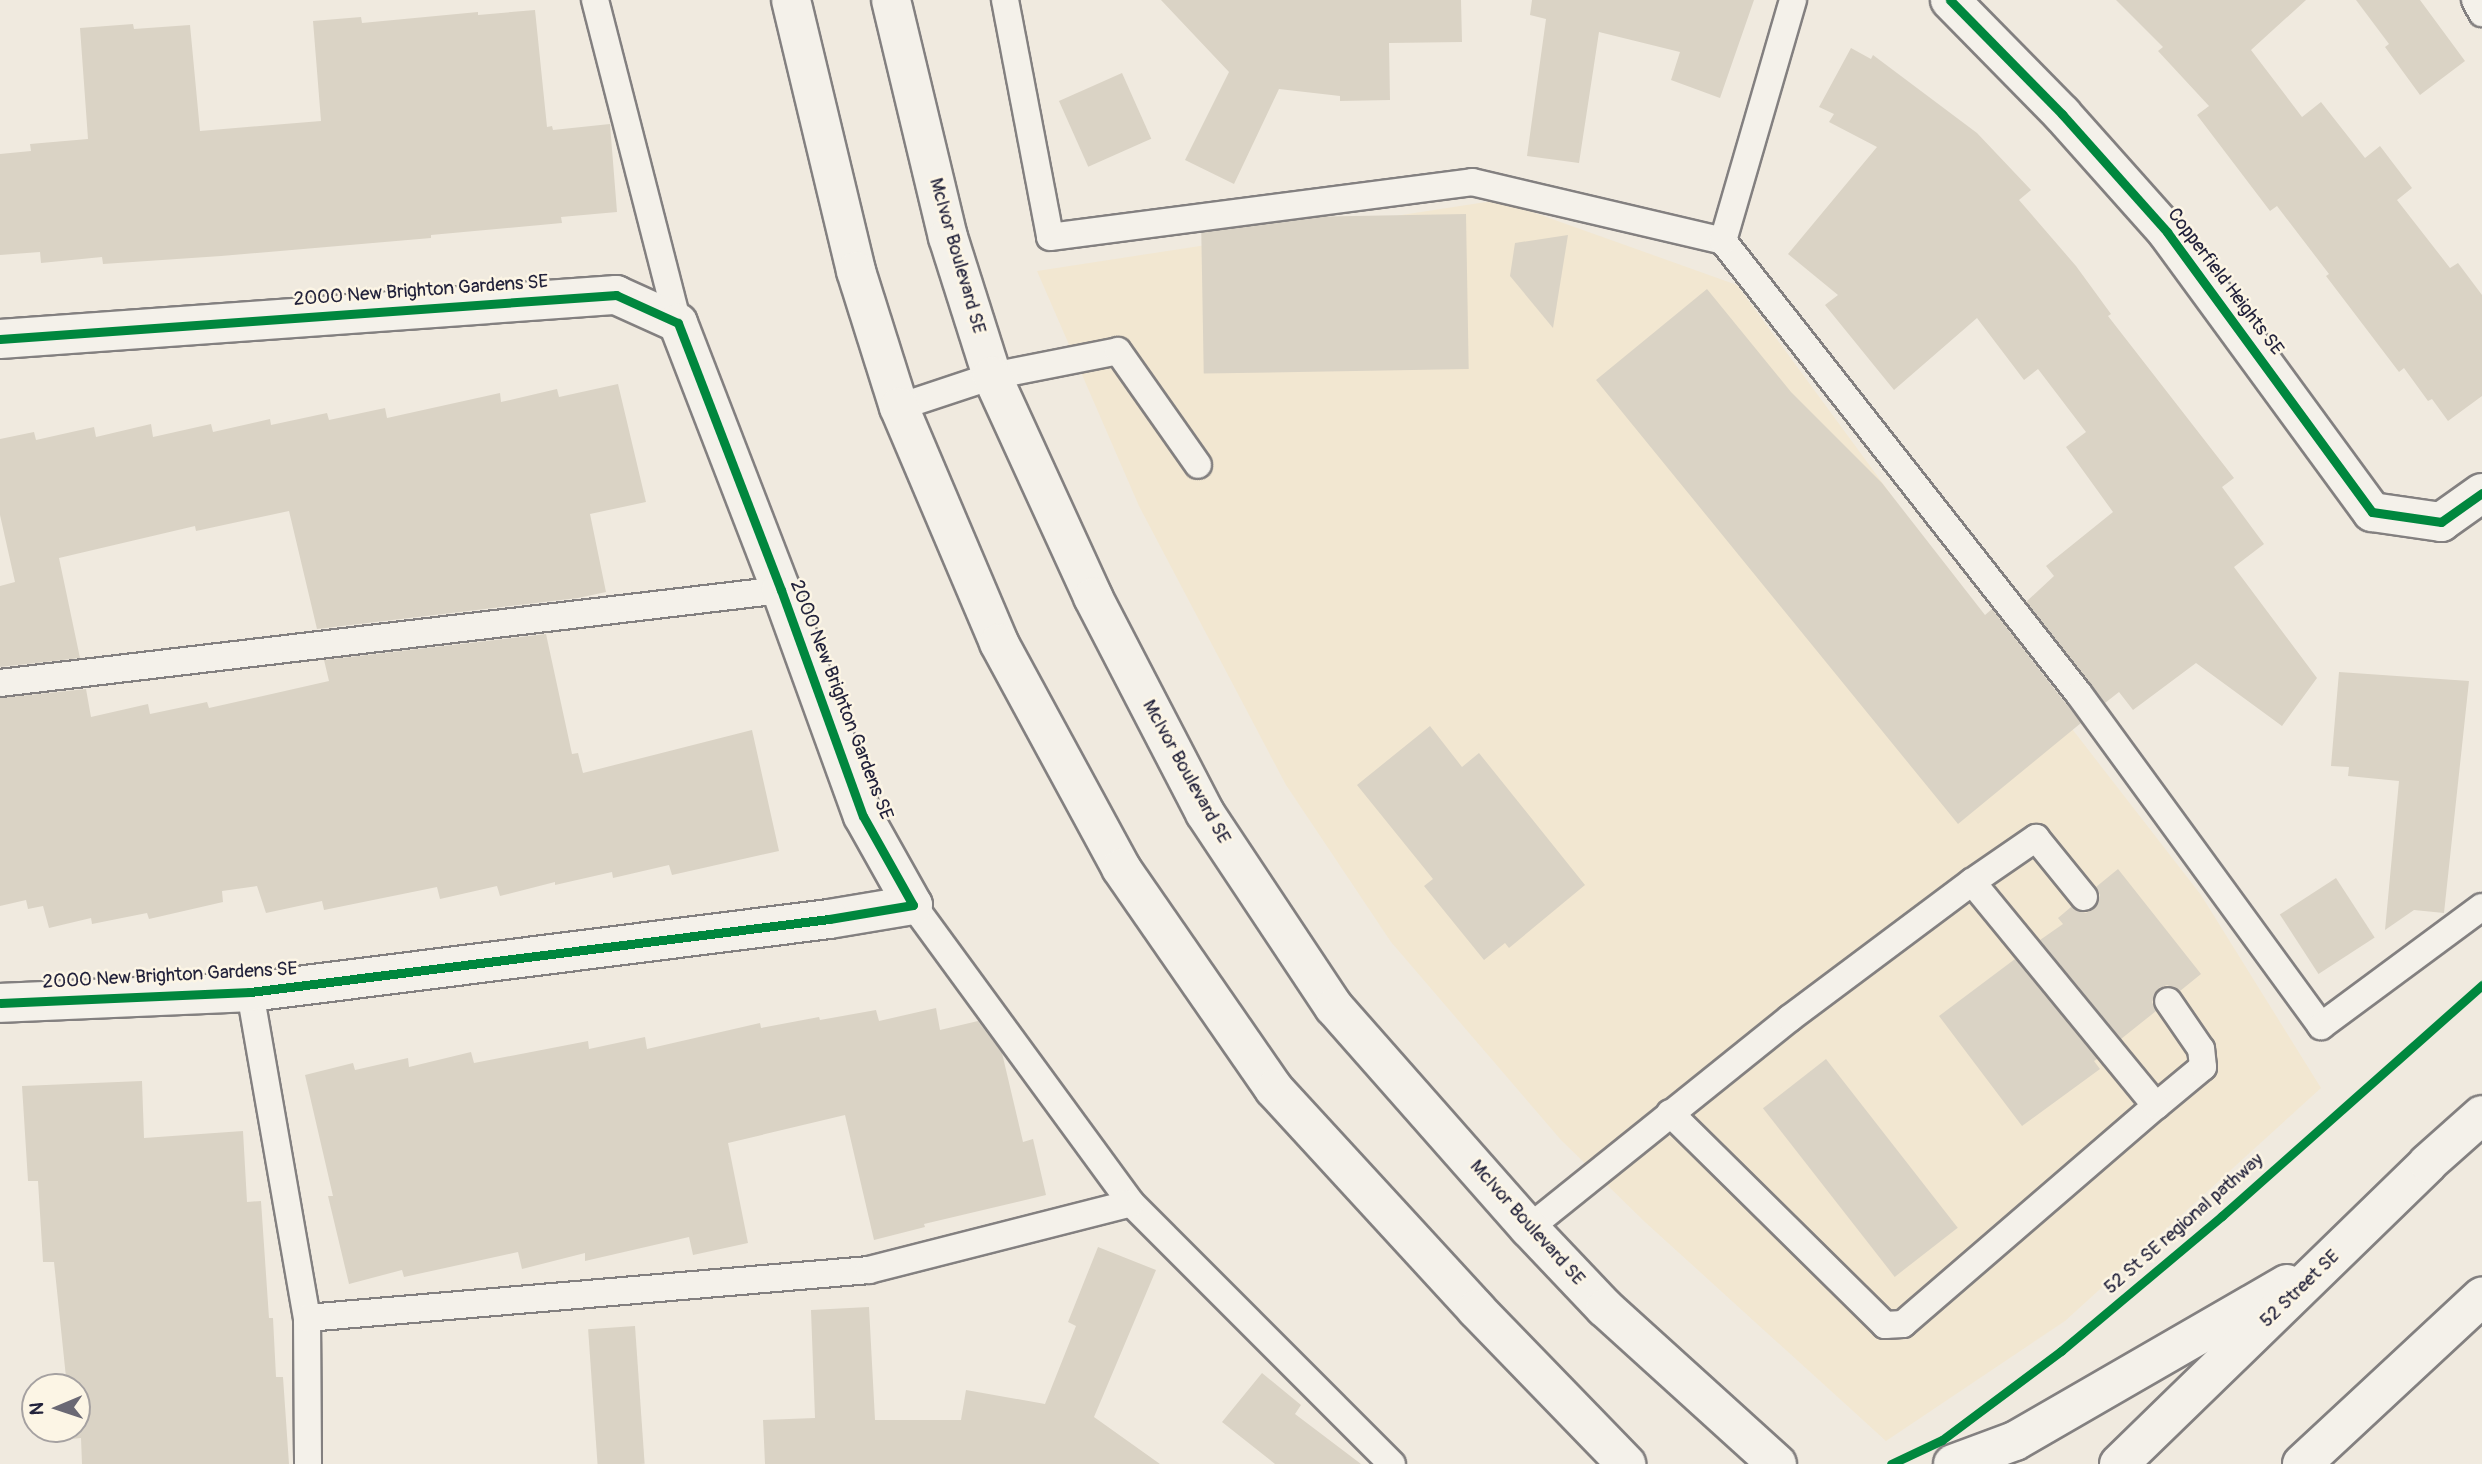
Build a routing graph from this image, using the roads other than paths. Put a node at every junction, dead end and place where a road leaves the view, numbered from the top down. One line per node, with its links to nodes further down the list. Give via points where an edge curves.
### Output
1 (595, 0): 10 (lane)
2 (791, 0): 13 (main road, via 856,271)
3 (891, 0): 12 (main road, McIvor Boulevard SE, via 948,237)
4 (1005, 0): 9 (lane, via 1050,237 1472,182)
5 (1793, 0): 9 (lane)
6 (1950, 0): 15 (main road, Copperfield Heights SE, via 2062,114 2167,232 2372,512 2441,522)
7 (2474, 0): 8 (lane)
8 (2482, 13)
9 (1723, 241): 21 (lane, via 2079,694 2321,1026)
10 (678, 323): 11 (main road, 2000 New Brighton Gardens SE, via 616,295); 16 (main road, 2000 New Brighton Gardens SE)
11 (0, 339)
12 (992, 376): 13 (lane); 14 (lane, via 1118,351); 29 (main road, McIvor Boulevard SE, via 1093,597 1205,813 1335,1007)
13 (899, 407): 35 (main road, via 999,643 1121,868 1273,1089)
14 (1198, 465)
15 (2482, 493)
16 (781, 590): 17 (lane); 20 (main road, 2000 New Brighton Gardens SE, via 863,816)
17 (0, 683)
18 (1972, 882): 19 (lane, via 2036,838); 25 (lane); 26 (lane)
19 (2084, 897)
20 (913, 905): 22 (main road, 2000 New Brighton Gardens SE); 28 (lane)
21 (2482, 907)
22 (250, 992): 24 (main road, 2000 New Brighton Gardens SE); 32 (lane)
23 (2168, 1001): 25 (lane, via 2202,1049 2203,1067)
24 (0, 1003)
25 (2157, 1106): 26 (lane, via 1903,1324 1885,1325)
26 (1670, 1113): 29 (lane)
27 (2482, 1115): 30 (main road, 52 Street SE)
28 (1131, 1203): 32 (lane, via 869,1270); 34 (lane)
29 (1529, 1228): 36 (main road, McIvor Boulevard SE, via 1605,1308)
30 (2326, 1263): 37 (main road, via 2015,1441); 38 (main road, 52 Street SE)
31 (2482, 1297): 39 (main road)
32 (307, 1318): 33 (lane)
33 (308, 1464)
34 (1392, 1464)
35 (1626, 1464)
36 (1777, 1464)
37 (1953, 1464)
38 (2119, 1464)
39 (2302, 1464)

